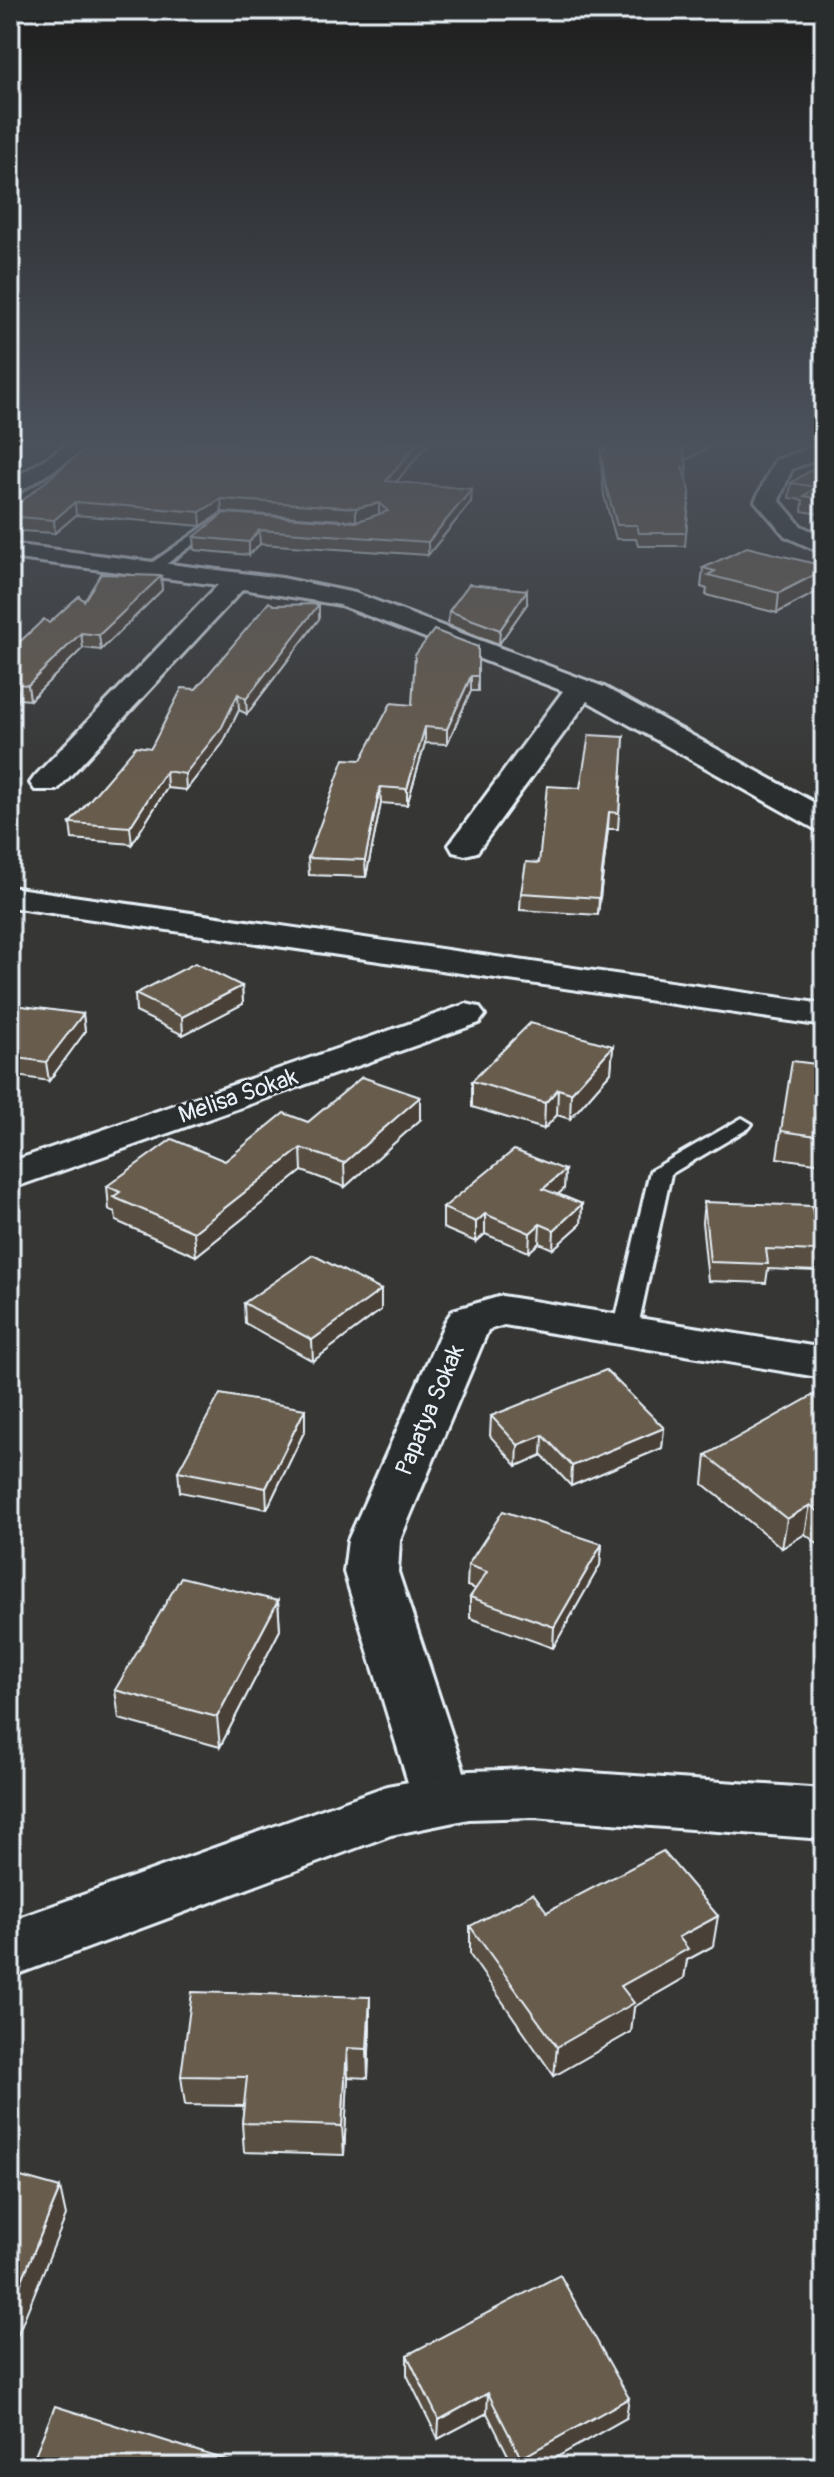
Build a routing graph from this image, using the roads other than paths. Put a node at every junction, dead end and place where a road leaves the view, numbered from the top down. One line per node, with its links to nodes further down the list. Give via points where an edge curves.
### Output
1 (69, 559): 3 (street)
2 (165, 559): 3 (lane)
3 (151, 569): 4 (street)
4 (237, 580): 5 (street, via 346,598); 6 (street)
5 (576, 686): 7 (street); 8 (street, via 578,694)
6 (46, 783)
7 (824, 821)
8 (465, 845)
9 (10, 873): 11 (street)
10 (10, 897): 13 (street)
11 (824, 990)
12 (466, 1015): 15 (street, Melisa Sokak)
13 (824, 1015)
14 (742, 1124): 16 (lane, via 661,1171)
15 (10, 1176)
16 (625, 1331): 17 (street, Papatya Sokak); 18 (street, Papatya Sokak, via 502,1310 469,1320 374,1540 371,1572)
17 (824, 1363)
18 (443, 1799): 19 (street, via 533,1793); 20 (street, via 387,1811)
19 (824, 1814)
20 (10, 1949)

